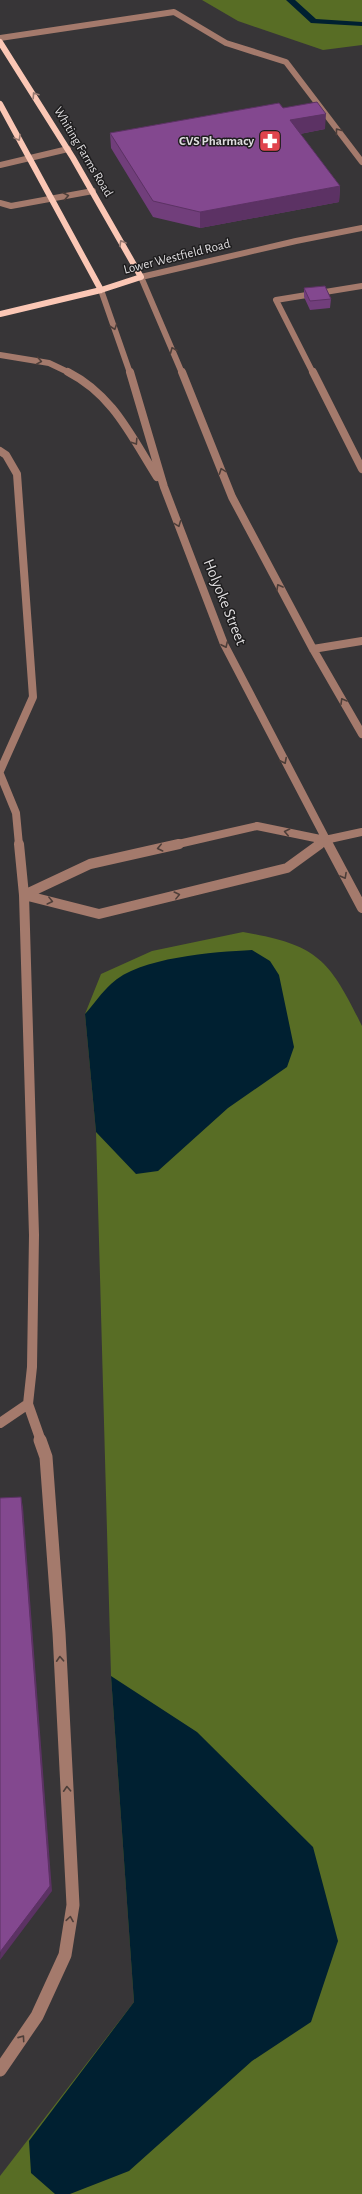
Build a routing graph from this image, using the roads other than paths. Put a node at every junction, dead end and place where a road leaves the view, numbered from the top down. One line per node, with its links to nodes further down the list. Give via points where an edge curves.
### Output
1 (0, 38): 6 (street, one-way to 1, via 286,62 226,43 174,12)
2 (0, 42): 4 (main road, Whiting Farms Road, one-way to 2)
3 (0, 104): 5 (main road, one-way to 5)
4 (68, 149): 5 (street); 8 (main road, Whiting Farms Road)
5 (28, 158): 7 (street); 9 (main road)
6 (362, 162)
7 (0, 165)
8 (93, 191): 9 (street, one-way to 8); 12 (main road, Whiting Farms Road, one-way to 8)
9 (51, 199): 10 (street, via 11,206); 14 (main road)
10 (0, 203)
11 (362, 228): 12 (street, Lower Westfield Road)
12 (141, 277): 14 (main road, Lower Westfield Road); 21 (street, one-way to 12, via 232,497)
13 (362, 286): 18 (street, via 276,300)
14 (101, 290): 15 (main road, Lower Westfield Road); 19 (street, Holyoke Street, one-way to 19, via 131,375)
15 (0, 314)
16 (0, 355): 19 (street, one-way to 19, via 49,363 83,380 100,393 115,411)
17 (0, 451): 23 (street, via 6,455 17,474 32,697)
18 (362, 469)
19 (164, 487): 26 (street, Holyoke Street, one-way to 26, via 224,644)
20 (362, 641): 21 (street)
21 (313, 649): 22 (street, one-way to 21)
22 (362, 734)
23 (0, 771)
24 (0, 774): 27 (street, via 16,813)
25 (362, 832): 26 (street)
26 (325, 840): 27 (street, one-way to 27, via 257,826 90,864); 27 (street, one-way to 26, via 99,914 287,868); 28 (street, Holyoke Street, one-way to 28)
27 (24, 895): 29 (street, via 34,1235 32,1366)
28 (362, 908)
29 (28, 1404): 30 (street); 31 (street, one-way to 29, via 37,2016 65,1955 72,1905 59,1632 46,1457)
30 (0, 1423)
31 (0, 2070)

